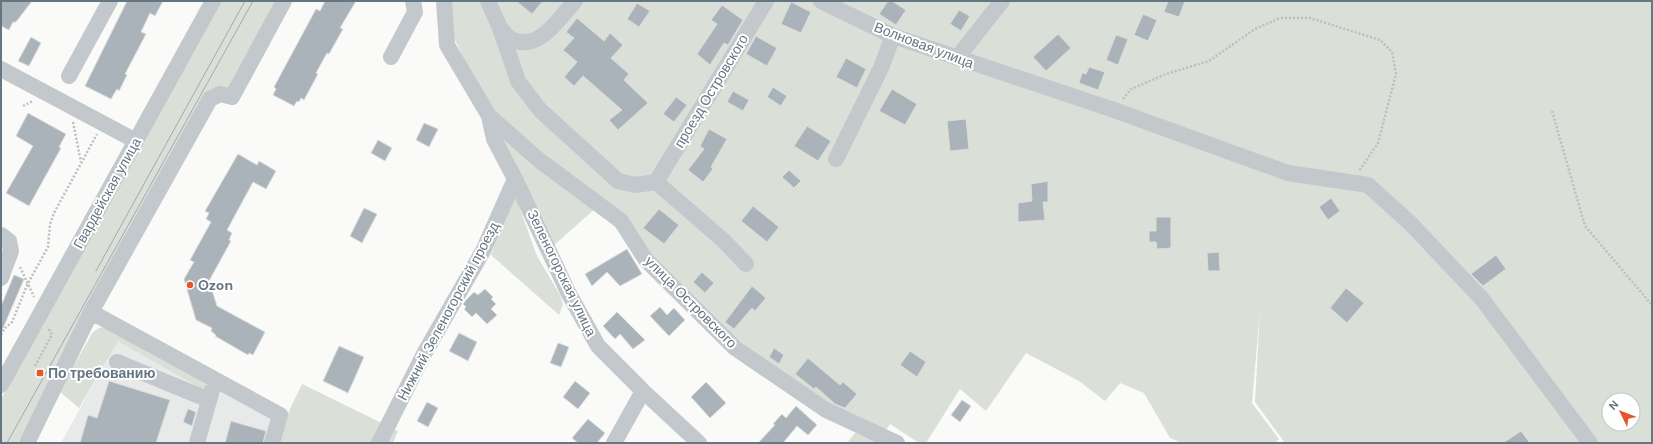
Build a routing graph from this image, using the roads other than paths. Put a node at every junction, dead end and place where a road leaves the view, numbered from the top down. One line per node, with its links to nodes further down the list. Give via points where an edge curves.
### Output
1 (110, 1): 16 (street)
2 (213, 1): 18 (street, Гвардейская улица)
3 (284, 1): 25 (street, via 232,97 220,94 210,98)
4 (413, 1): 13 (street, via 415,12)
5 (444, 1): 17 (street, via 446,45)
6 (488, 1): 11 (street)
7 (575, 1): 11 (street, via 544,35 534,41 522,42 510,38)
8 (766, 1): 21 (street, проезд Островского)
9 (821, 1): 12 (street, Волновая улица)
10 (1002, 1): 14 (street)
11 (500, 28): 21 (street, via 518,81 540,110 618,181 635,185)
12 (893, 36): 14 (street, Волновая улица); 19 (street, via 881,68)
13 (391, 57)
14 (957, 58): 38 (street, Волновая улица, via 1114,110 1288,173 1368,185 1411,224 1482,299)
15 (1, 69): 18 (street)
16 (69, 76)
17 (489, 116): 20 (street, Зеленогорская улица, via 494,139); 37 (street, улица Островского, via 539,160 621,221 646,260 735,348 826,410)
18 (136, 141): 28 (street, Гвардейская улица)
19 (836, 159)
20 (515, 179): 29 (street, Зеленогорская улица, via 598,346); 34 (street, Нижний Зеленогорский проезд, via 483,251 425,352)
21 (656, 182): 23 (street, via 724,241)
22 (1, 235): 24 (street, via 9,241 11,251)
23 (746, 264)
24 (1, 278)
25 (91, 312): 27 (street); 31 (street)
26 (117, 362): 30 (street)
27 (216, 379): 30 (street); 33 (street, via 280,415)
28 (1, 383)
29 (643, 391): 35 (street); 36 (street, Зеленогорская улица)
30 (209, 400): 32 (street)
31 (27, 443)
32 (197, 443)
33 (272, 443)
34 (379, 443)
35 (614, 443)
36 (699, 443)
37 (898, 443)
38 (1590, 443)

